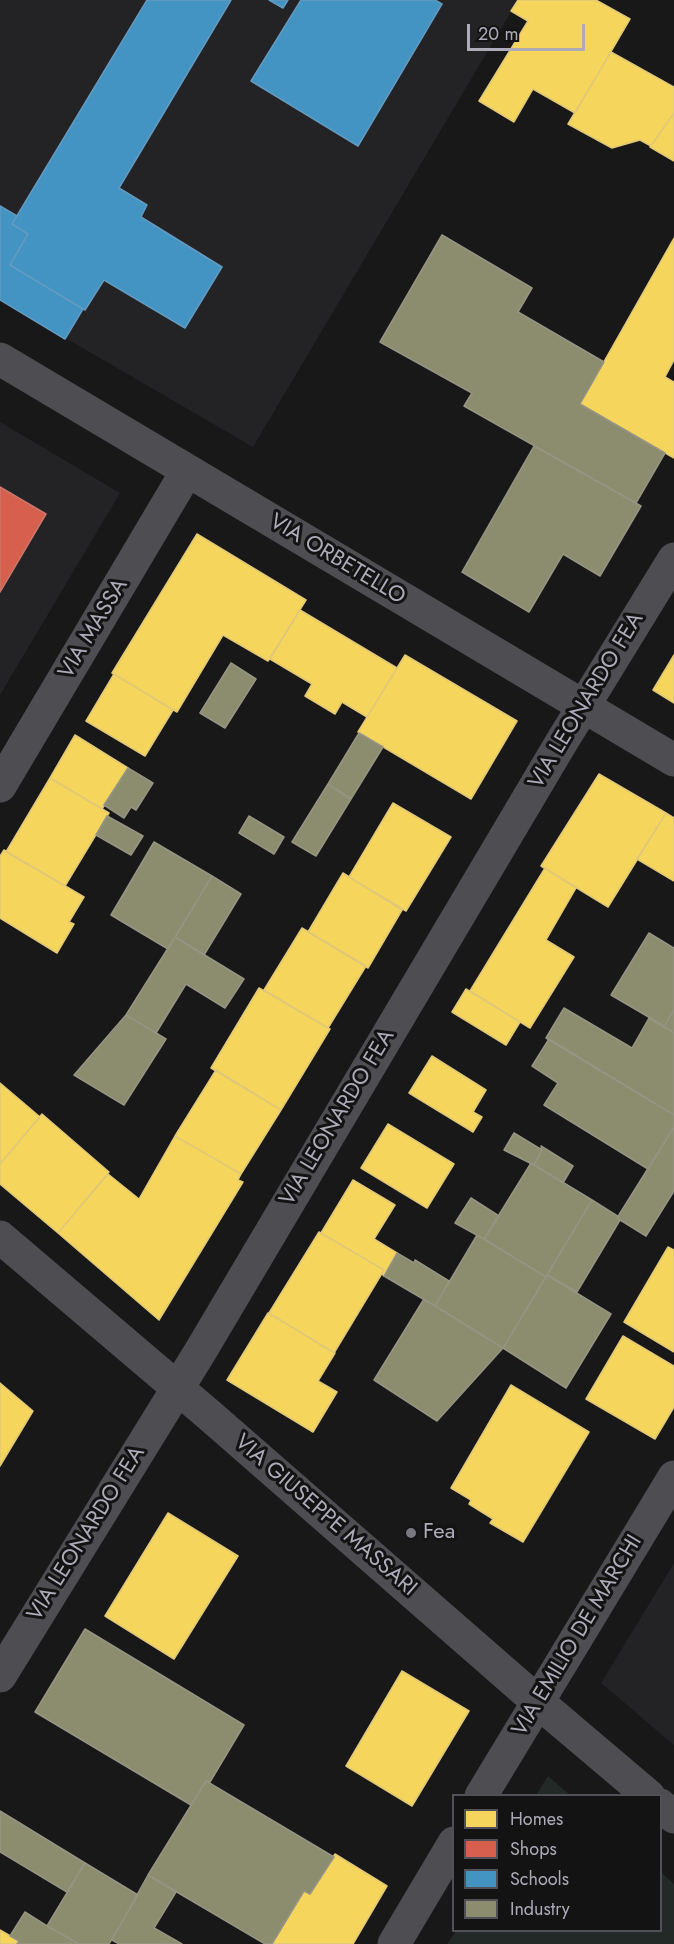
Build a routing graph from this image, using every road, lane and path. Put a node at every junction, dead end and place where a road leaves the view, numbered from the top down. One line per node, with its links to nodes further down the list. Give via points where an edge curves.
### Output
1 (0, 359): 2 (street, VIA ORBETELLO)
2 (187, 471): 4 (street, VIA ORBETELLO); 6 (street, VIA MASSA)
3 (674, 559): 4 (street, VIA LEONARDO FEA)
4 (583, 706): 5 (street, VIA ORBETELLO); 8 (street, VIA LEONARDO FEA)
5 (674, 760)
6 (0, 786)
7 (0, 1237): 8 (street, VIA GIUSEPPE MASSARI)
8 (178, 1388): 10 (street, VIA LEONARDO FEA); 11 (street, VIA GIUSEPPE MASSARI)
9 (674, 1477): 11 (street, VIA EMILIO DE MARCHI)
10 (0, 1676)
11 (538, 1702): 12 (street, VIA EMILIO DE MARCHI); 13 (street, VIA GIUSEPPE MASSARI)
12 (482, 1794)
13 (647, 1794)
14 (662, 1807): 15 (street)
15 (674, 1817)
16 (452, 1845): 17 (street)
17 (393, 1944)

